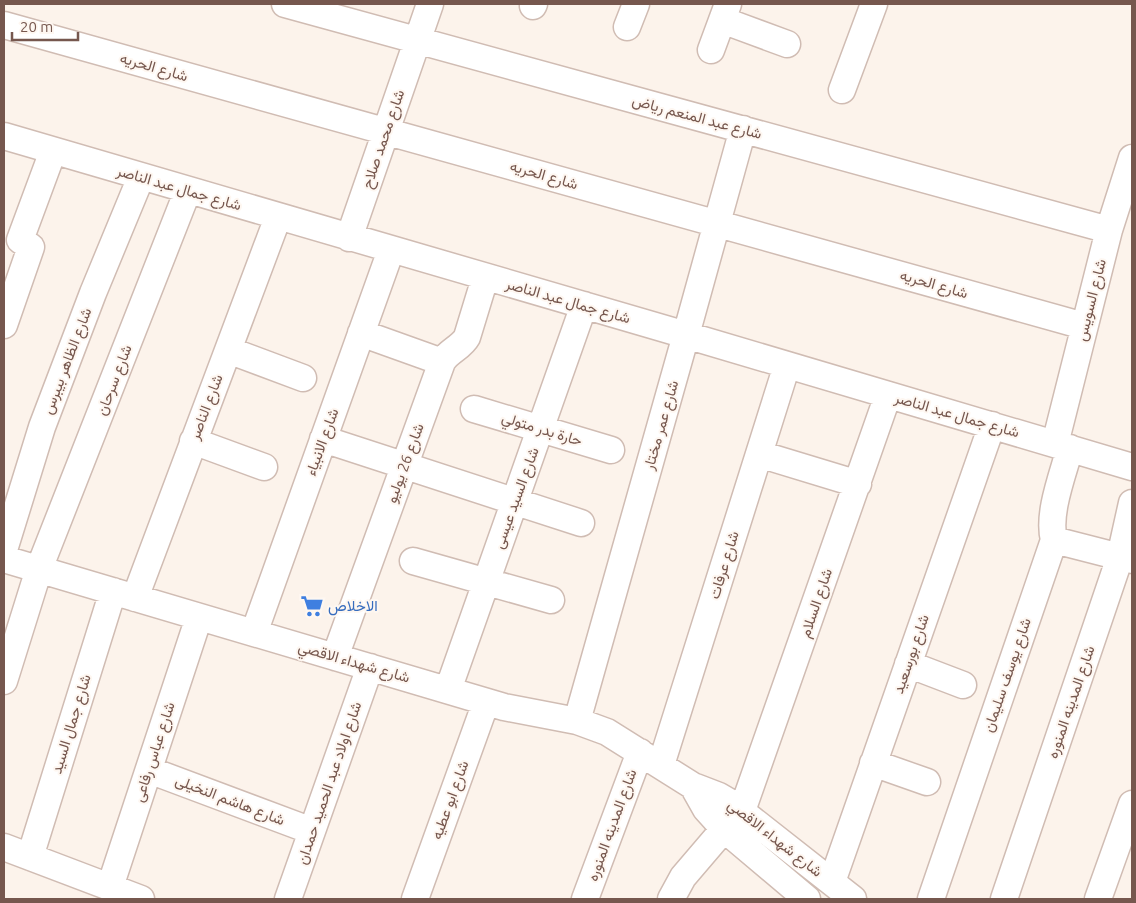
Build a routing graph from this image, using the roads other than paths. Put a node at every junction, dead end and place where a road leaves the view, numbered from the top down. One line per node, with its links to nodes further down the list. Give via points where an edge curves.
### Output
1 (285, 4): 6 (street, شارع عبد المنعم رياض)
2 (430, 4): 6 (street, شارع محمد صلاح)
3 (874, 4): 9 (street)
4 (725, 12): 7 (street); 8 (street)
5 (4, 25): 11 (street, شارع الحريه)
6 (417, 40): 10 (street, شارع عبد المنعم رياض); 11 (street, شارع محمد صلاح)
7 (787, 44)
8 (711, 50)
9 (842, 90)
10 (742, 129): 18 (street, شارع عمر مختار); 19 (street, شارع عبد المنعم رياض)
11 (385, 131): 18 (street, شارع الحريه); 20 (street, شارع محمد صلاح)
12 (4, 136): 13 (street, شارع جمال عبد الناصر)
13 (53, 151): 15 (street, شارع جمال عبد الناصر); 24 (street, via 20,240 31,247)
14 (1132, 158): 19 (street, شارع السويس)
15 (141, 176): 16 (street, شارع جمال عبد الناصر); 49 (street, شارع الظاهر بيبرس, via 42,427)
16 (188, 190): 17 (street, شارع جمال عبد الناصر); 53 (street, شارع سرحان)
17 (278, 217): 20 (street, شارع جمال عبد الناصر); 28 (street, شارع الناصر)
18 (717, 224): 25 (street, شارع الحريه); 27 (street, شارع عمر مختار)
19 (1109, 230): 25 (street, شارع السويس)
20 (349, 238): 21 (street, شارع جمال عبد الناصر)
21 (391, 250): 22 (street, شارع جمال عبد الناصر); 26 (street, شارع الانبياء)
22 (485, 278): 23 (street, شارع جمال عبد الناصر); 29 (street, شارع 26 يوليو, via 467,337)
23 (584, 305): 27 (street, شارع جمال عبد الناصر); 35 (street, شارع السيد عيسى)
24 (4, 325)
25 (1084, 326): 38 (street, شارع السويس)
26 (361, 333): 29 (street); 36 (street, شارع الانبياء)
27 (686, 335): 30 (street, شارع جمال عبد الناصر); 66 (street, شارع عمر مختار)
28 (228, 350): 31 (street); 37 (street, شارع الناصر)
29 (442, 362): 41 (street, شارع 26 يوليو)
30 (787, 365): 32 (street, شارع جمال عبد الناصر); 40 (street, شارع عرفات)
31 (303, 378)
32 (888, 395): 34 (street, شارع جمال عبد الناصر); 44 (street, شارع السلام)
33 (474, 409): 35 (street, حارة بدر متولي)
34 (992, 426): 38 (street, شارع جمال عبد الناصر); 60 (street, شارع بورسعيد)
35 (541, 429): 39 (street, حارة بدر متولي); 45 (street, شارع السيد عيسى)
36 (323, 439): 41 (street); 58 (street, شارع الانبياء)
37 (193, 441): 42 (street); 55 (street, شارع الناصر)
38 (1062, 446): 43 (street, شارع جمال عبد الناصر); 48 (street, شارع يوسف سليمان, via 1053,513)
39 (611, 450)
40 (759, 454): 44 (street); 69 (street, شارع عرفات)
41 (404, 466): 45 (street); 59 (street, شارع 26 يوليو)
42 (264, 467)
43 (1132, 467)
44 (858, 484): 74 (street, شارع السلام)
45 (515, 502): 47 (street); 54 (street, شارع السيد عيسى)
46 (1132, 503): 50 (street, شارع المدينه المنوره)
47 (581, 523)
48 (1054, 540): 50 (street); 88 (street, شارع يوسف سليمان)
49 (4, 550)
50 (1126, 558): 89 (street, شارع المدينه المنوره)
51 (4, 559): 53 (street, شارع شهداء الاقصي)
52 (414, 562): 54 (street)
53 (39, 569): 55 (street, شارع شهداء الاقصي); 62 (street, شارع سرحان)
54 (487, 582): 56 (street); 64 (street, شارع السيد عيسى)
55 (124, 594): 57 (street, شارع شهداء الاقصي); 78 (street, شارع جمال السيد)
56 (551, 600)
57 (199, 617): 58 (street, شارع شهداء الاقصي); 70 (street, شارع عباس رفاعى)
58 (254, 633): 59 (street, شارع شهداء الاقصي)
59 (335, 657): 61 (street, شارع شهداء الاقصي)
60 (908, 664): 63 (street); 68 (street, شارع بورسعيد)
61 (370, 667): 64 (street, شارع شهداء الاقصي); 76 (street, شارع اولاد عبد الحميد حمدان)
62 (4, 680)
63 (963, 685)
64 (448, 690): 65 (street, شارع شهداء الاقصي)
65 (486, 702): 66 (street, شارع شهداء الاقصي); 83 (street, شارع ابو عطيه)
66 (577, 721): 67 (street, شارع شهداء الاقصي, via 607,732)
67 (640, 752): 69 (street, شارع شهداء الاقصي); 84 (street, شارع المدينه المنوره)
68 (873, 762): 71 (street); 79 (street, شارع بورسعيد)
69 (661, 765): 72 (street, شارع شهداء الاقصي)
70 (149, 770): 76 (street, شارع هاشم النخيلى); 80 (street, شارع عباس رفاعى)
71 (926, 782)
72 (693, 786): 74 (street, شارع شهداء الاقصي, via 719,796); 75 (street, شارع شهداء الاقصي, via 706,809)
73 (1132, 804): 90 (street)
74 (742, 811): 79 (street, شارع شهداء الاقصي)
75 (724, 829): 85 (street, via 683,877); 86 (street, شارع شهداء الاقصي)
76 (312, 831): 82 (street, شارع اولاد عبد الحميد حمدان)
77 (4, 847): 78 (street)
78 (30, 857): 80 (street)
79 (832, 882): 87 (street, شارع شهداء الاقصي)
80 (110, 887): 81 (street)
81 (141, 899)
82 (288, 899)
83 (415, 899)
84 (585, 899)
85 (671, 899)
86 (807, 899)
87 (853, 899)
88 (931, 899)
89 (1004, 899)
90 (1098, 899)

